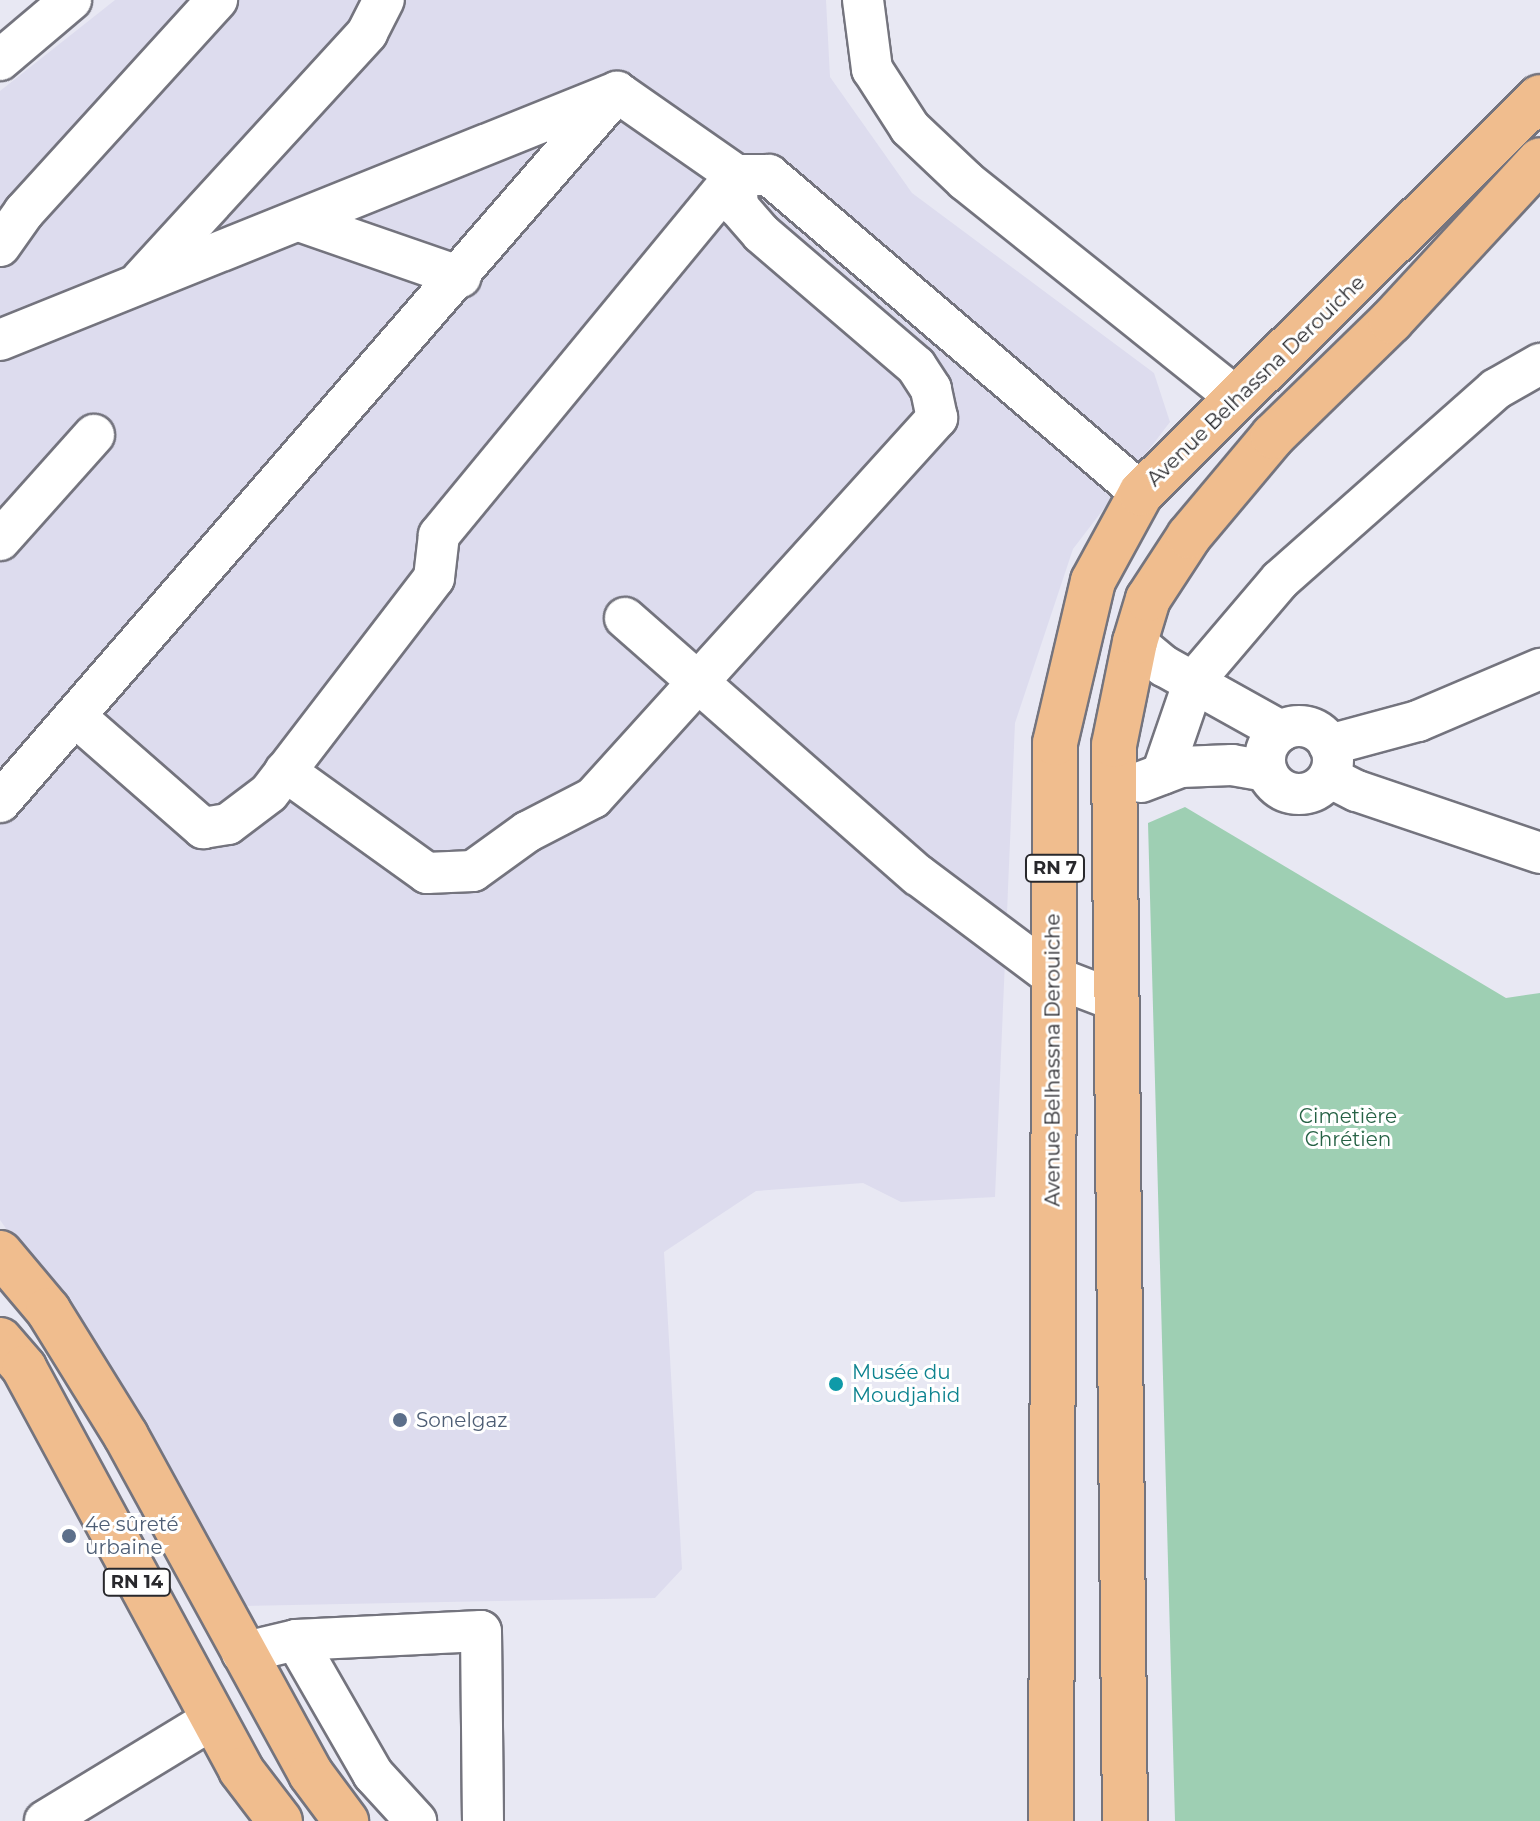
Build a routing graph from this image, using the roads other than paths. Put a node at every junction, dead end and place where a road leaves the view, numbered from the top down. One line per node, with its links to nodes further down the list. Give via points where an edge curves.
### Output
1 (71, 0): 5 (street)
2 (217, 0): 11 (street, via 24,212)
3 (384, 0): 13 (street, via 367,33)
4 (863, 0): 16 (street, via 872,69 910,128 966,181)
5 (0, 60)
6 (617, 92): 9 (street); 10 (street); 12 (street)
7 (1540, 97): 16 (main road, Avenue Belhassna Derouiche / RN 7)
8 (1540, 160): 21 (main road, RN 7, via 1391,321 1273,436 1189,536 1148,599)
9 (736, 175): 18 (street, via 769,175); 24 (street, via 738,207 761,233 916,366 931,389 937,418); 28 (street, via 439,535 434,578)
10 (299, 221): 12 (street); 13 (street)
11 (0, 246)
12 (461, 277): 25 (street)
13 (133, 289): 14 (street)
14 (0, 340)
15 (1540, 364): 23 (street, via 1496,389 1280,580)
16 (1236, 397): 18 (main road, Avenue Belhassna Derouiche / RN 7)
17 (94, 435): 19 (street)
18 (1141, 493): 34 (main road, Avenue Belhassna Derouiche / RN 7, via 1093,581 1055,743)
19 (0, 540)
20 (625, 618): 24 (street)
21 (1135, 642): 23 (street); 31 (main road, RN 7, via 1114,745)
22 (1540, 669): 27 (street)
23 (1194, 681): 26 (street); 30 (street)
24 (699, 683): 28 (street, via 593,798 527,832 473,871 427,873); 34 (street, via 918,875)
25 (76, 717): 28 (street, via 203,828 228,824 269,793); 32 (street)
26 (1281, 731): 27 (street, via 1304,726); 29 (street, via 1266,748)
27 (1329, 761): 29 (street, via 1302,795 1280,789); 33 (street, via 1357,791)
28 (285, 771)
29 (1266, 771): 30 (street, via 1232,765 1181,767)
30 (1162, 774): 31 (street)
31 (1115, 792): 35 (main road, RN 7)
32 (0, 802)
33 (1540, 853)
34 (1054, 977): 35 (street); 46 (main road, Avenue Belhassna Derouiche / RN 7)
35 (1117, 1001): 47 (main road, RN 7)
36 (0, 1253): 39 (main road, RN 14, via 48,1310 126,1436)
37 (0, 1340): 40 (main road, RN 14, via 24,1368)
38 (296, 1640): 39 (street); 44 (street, via 373,1774); 45 (street, via 481,1631)
39 (242, 1653): 43 (main road, RN 14, via 311,1774)
40 (213, 1719): 41 (street); 42 (main road, RN 14, via 241,1770)
41 (45, 1821)
42 (280, 1821)
43 (346, 1821)
44 (416, 1821)
45 (483, 1821)
46 (1051, 1821)
47 (1125, 1821)

